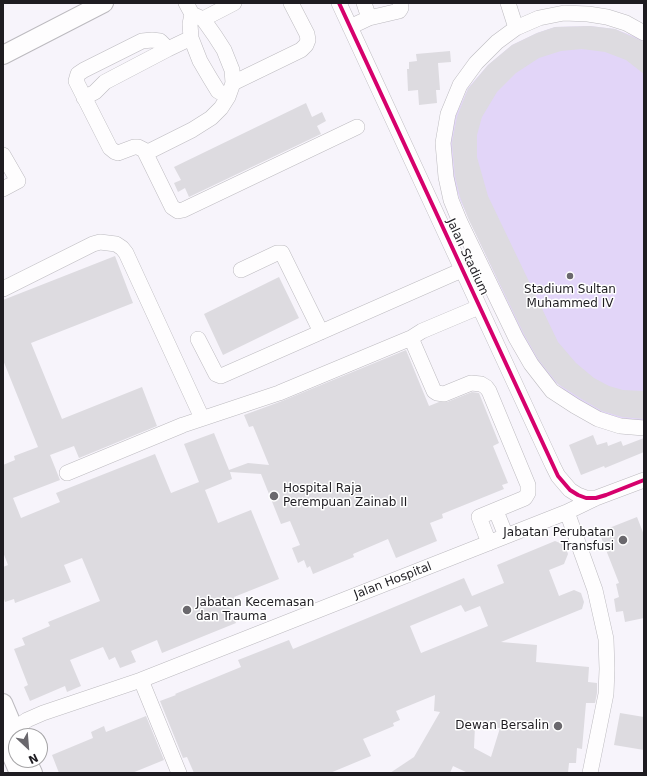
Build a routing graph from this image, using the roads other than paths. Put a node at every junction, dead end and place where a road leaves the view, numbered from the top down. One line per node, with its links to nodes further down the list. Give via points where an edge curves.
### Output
1 (104, 3): 15 (main road)
2 (234, 3): 8 (street)
3 (292, 3): 16 (street, via 307,34 306,45 301,50)
4 (339, 3): 10 (street, Jalan Stadium)
5 (364, 3): 9 (street)
6 (400, 3): 9 (street, via 399,11)
7 (508, 3): 11 (street)
8 (193, 12): 13 (street, via 190,24); 16 (street, via 212,30 224,50 232,70)
9 (369, 18): 10 (street)
10 (350, 27): 25 (street, Jalan Stadium)
11 (516, 28): 12 (street, via 539,18 564,13 607,17 626,23); 23 (street, via 476,63 460,85 448,114 442,143 451,200)
12 (644, 33)
13 (191, 38): 14 (street); 17 (street, via 218,91)
14 (168, 49): 18 (street, via 105,82); 18 (street, via 160,41 142,42 84,70 78,74 76,81)
15 (3, 54)
16 (233, 83): 17 (street)
17 (228, 97): 20 (street, via 211,118)
18 (84, 98): 20 (street, via 112,150 118,153 138,147)
19 (357, 127): 20 (street, via 178,212 172,207)
20 (146, 153)
21 (3, 155): 22 (street, via 18,181)
22 (3, 190)
23 (482, 268): 25 (street); 32 (street, via 516,338 531,364 552,391 598,419 620,426)
24 (241, 270): 28 (street, via 282,253)
25 (464, 273): 27 (street, Jalan Stadium); 28 (street)
26 (3, 289): 31 (street, via 93,244 116,244 126,253)
27 (479, 307): 29 (street); 35 (street, Jalan Stadium, via 558,476 578,496)
28 (321, 332): 30 (street, via 222,376 216,374)
29 (411, 338): 31 (street, via 272,395); 36 (street, via 434,392 444,394 471,383 486,387 489,391 528,489 527,496)
30 (198, 339)
31 (202, 418): 33 (street)
32 (644, 428)
33 (67, 473)
34 (644, 480): 35 (street, Jalan Hospital)
35 (596, 498): 37 (street, Jalan Hospital)
36 (496, 511): 38 (street); 39 (street, via 479,517)
37 (567, 512): 38 (street, Jalan Hospital); 47 (street, via 595,590 606,639 606,694)
38 (506, 536): 39 (street, Jalan Hospital)
39 (489, 543): 40 (street, Jalan Hospital)
40 (141, 680): 42 (street, Jalan Hospital, via 43,713 27,720); 46 (street)
41 (3, 703): 43 (main road)
42 (19, 728)
43 (8, 732)
44 (3, 768): 45 (main road)
45 (8, 773)
46 (179, 773)
47 (590, 773)

